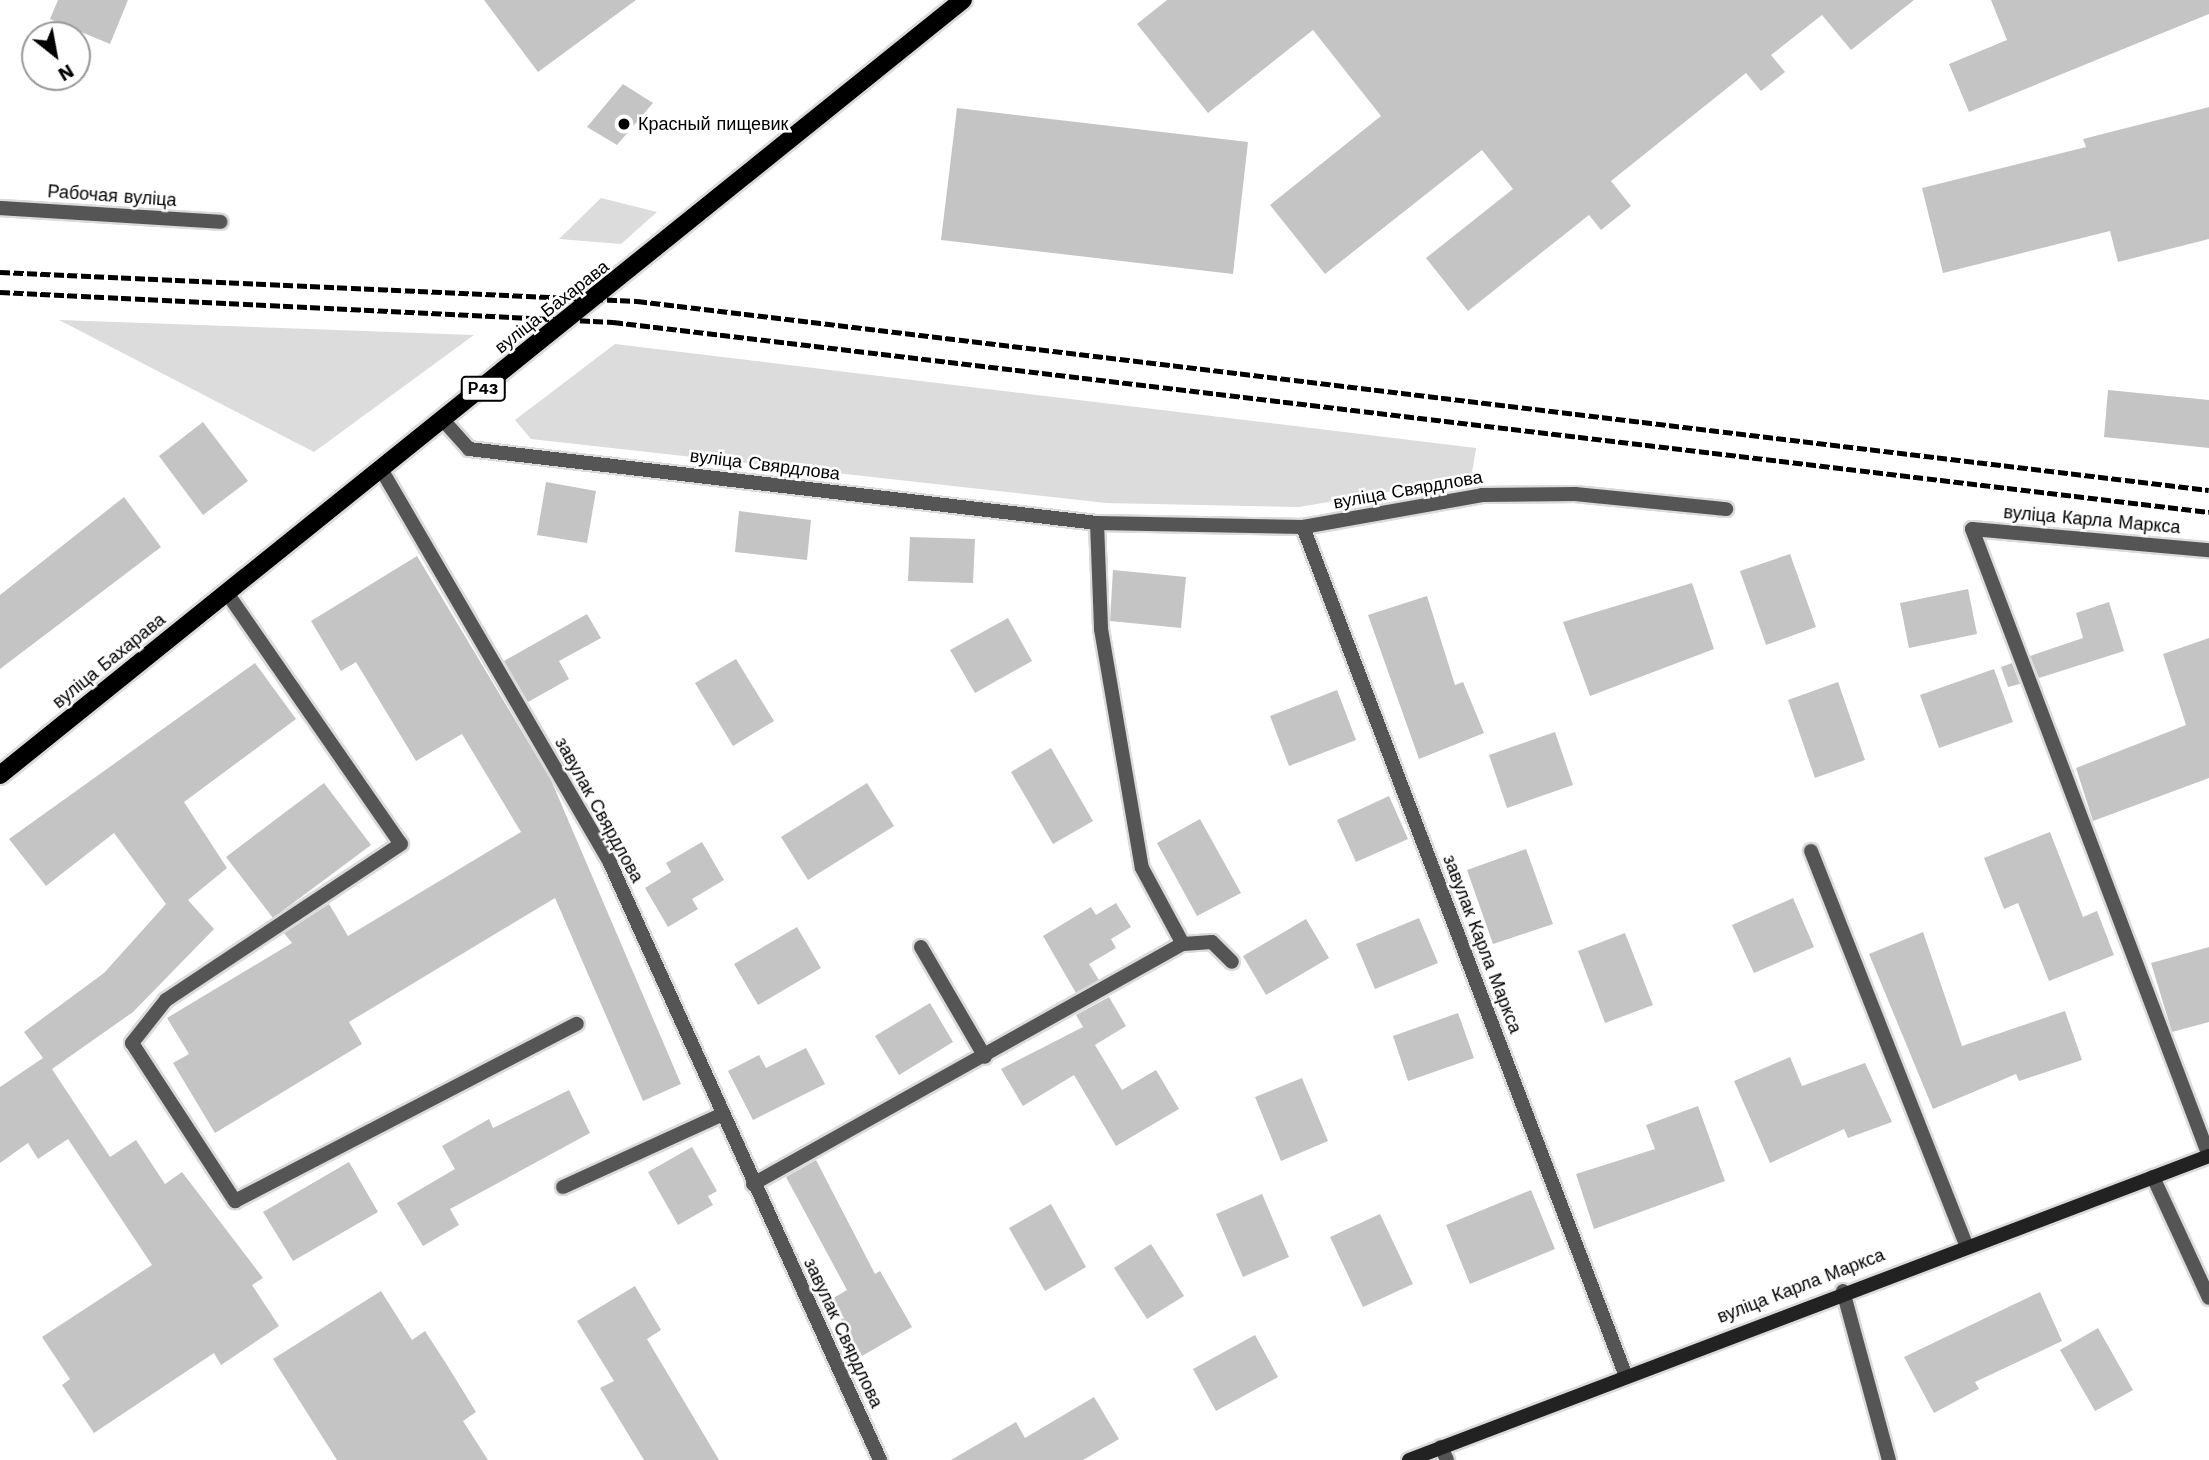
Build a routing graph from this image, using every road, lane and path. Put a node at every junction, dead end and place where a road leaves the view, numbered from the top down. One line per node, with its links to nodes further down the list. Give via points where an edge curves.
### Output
1 (963, 0): 4 (main road, вуліца Бахарава / Р43)
2 (0, 208): 3 (street, Рабочая вуліца)
3 (221, 222)
4 (442, 419): 5 (main road, вуліца Бахарава / Р43); 7 (street, вуліца Свярдлова, via 468,449)
5 (381, 469): 10 (main road, вуліца Бахарава / Р43); 18 (street, завулак Свярдлова, via 610,863)
6 (1726, 509): 8 (street, вуліца Свярдлова, via 1575,494 1482,495)
7 (1097, 523): 8 (street, вуліца Свярдлова); 13 (street, via 1101,629 1142,868)
8 (1303, 527): 26 (street, завулак Карла Маркса)
9 (2209, 550): 19 (street, вуліца Карла Маркса, via 1972,529)
10 (227, 593): 11 (main road, вуліца Бахарава / Р43); 16 (street, via 401,844 166,1000 132,1043 234,1200)
11 (0, 775)
12 (1811, 852): 23 (street)
13 (1183, 944): 15 (street, via 1212,942); 17 (street)
14 (920, 947): 17 (street)
15 (1232, 962)
16 (577, 1024)
17 (985, 1057): 21 (street)
18 (721, 1115): 21 (street, завулак Свярдлова); 22 (street)
19 (2209, 1156): 20 (main road, вуліца Карла Маркса)
20 (2153, 1177): 23 (main road, вуліца Карла Маркса); 25 (street)
21 (753, 1184): 28 (street, завулак Свярдлова)
22 (563, 1186)
23 (1966, 1245): 24 (main road, вуліца Карла Маркса)
24 (1843, 1291): 26 (main road, вуліца Карла Маркса); 30 (street)
25 (2209, 1298)
26 (1625, 1374): 27 (main road, вуліца Карла Маркса)
27 (1444, 1454): 29 (main road, вуліца Карла Маркса)
28 (880, 1460)
29 (1409, 1460)
30 (1889, 1460)

